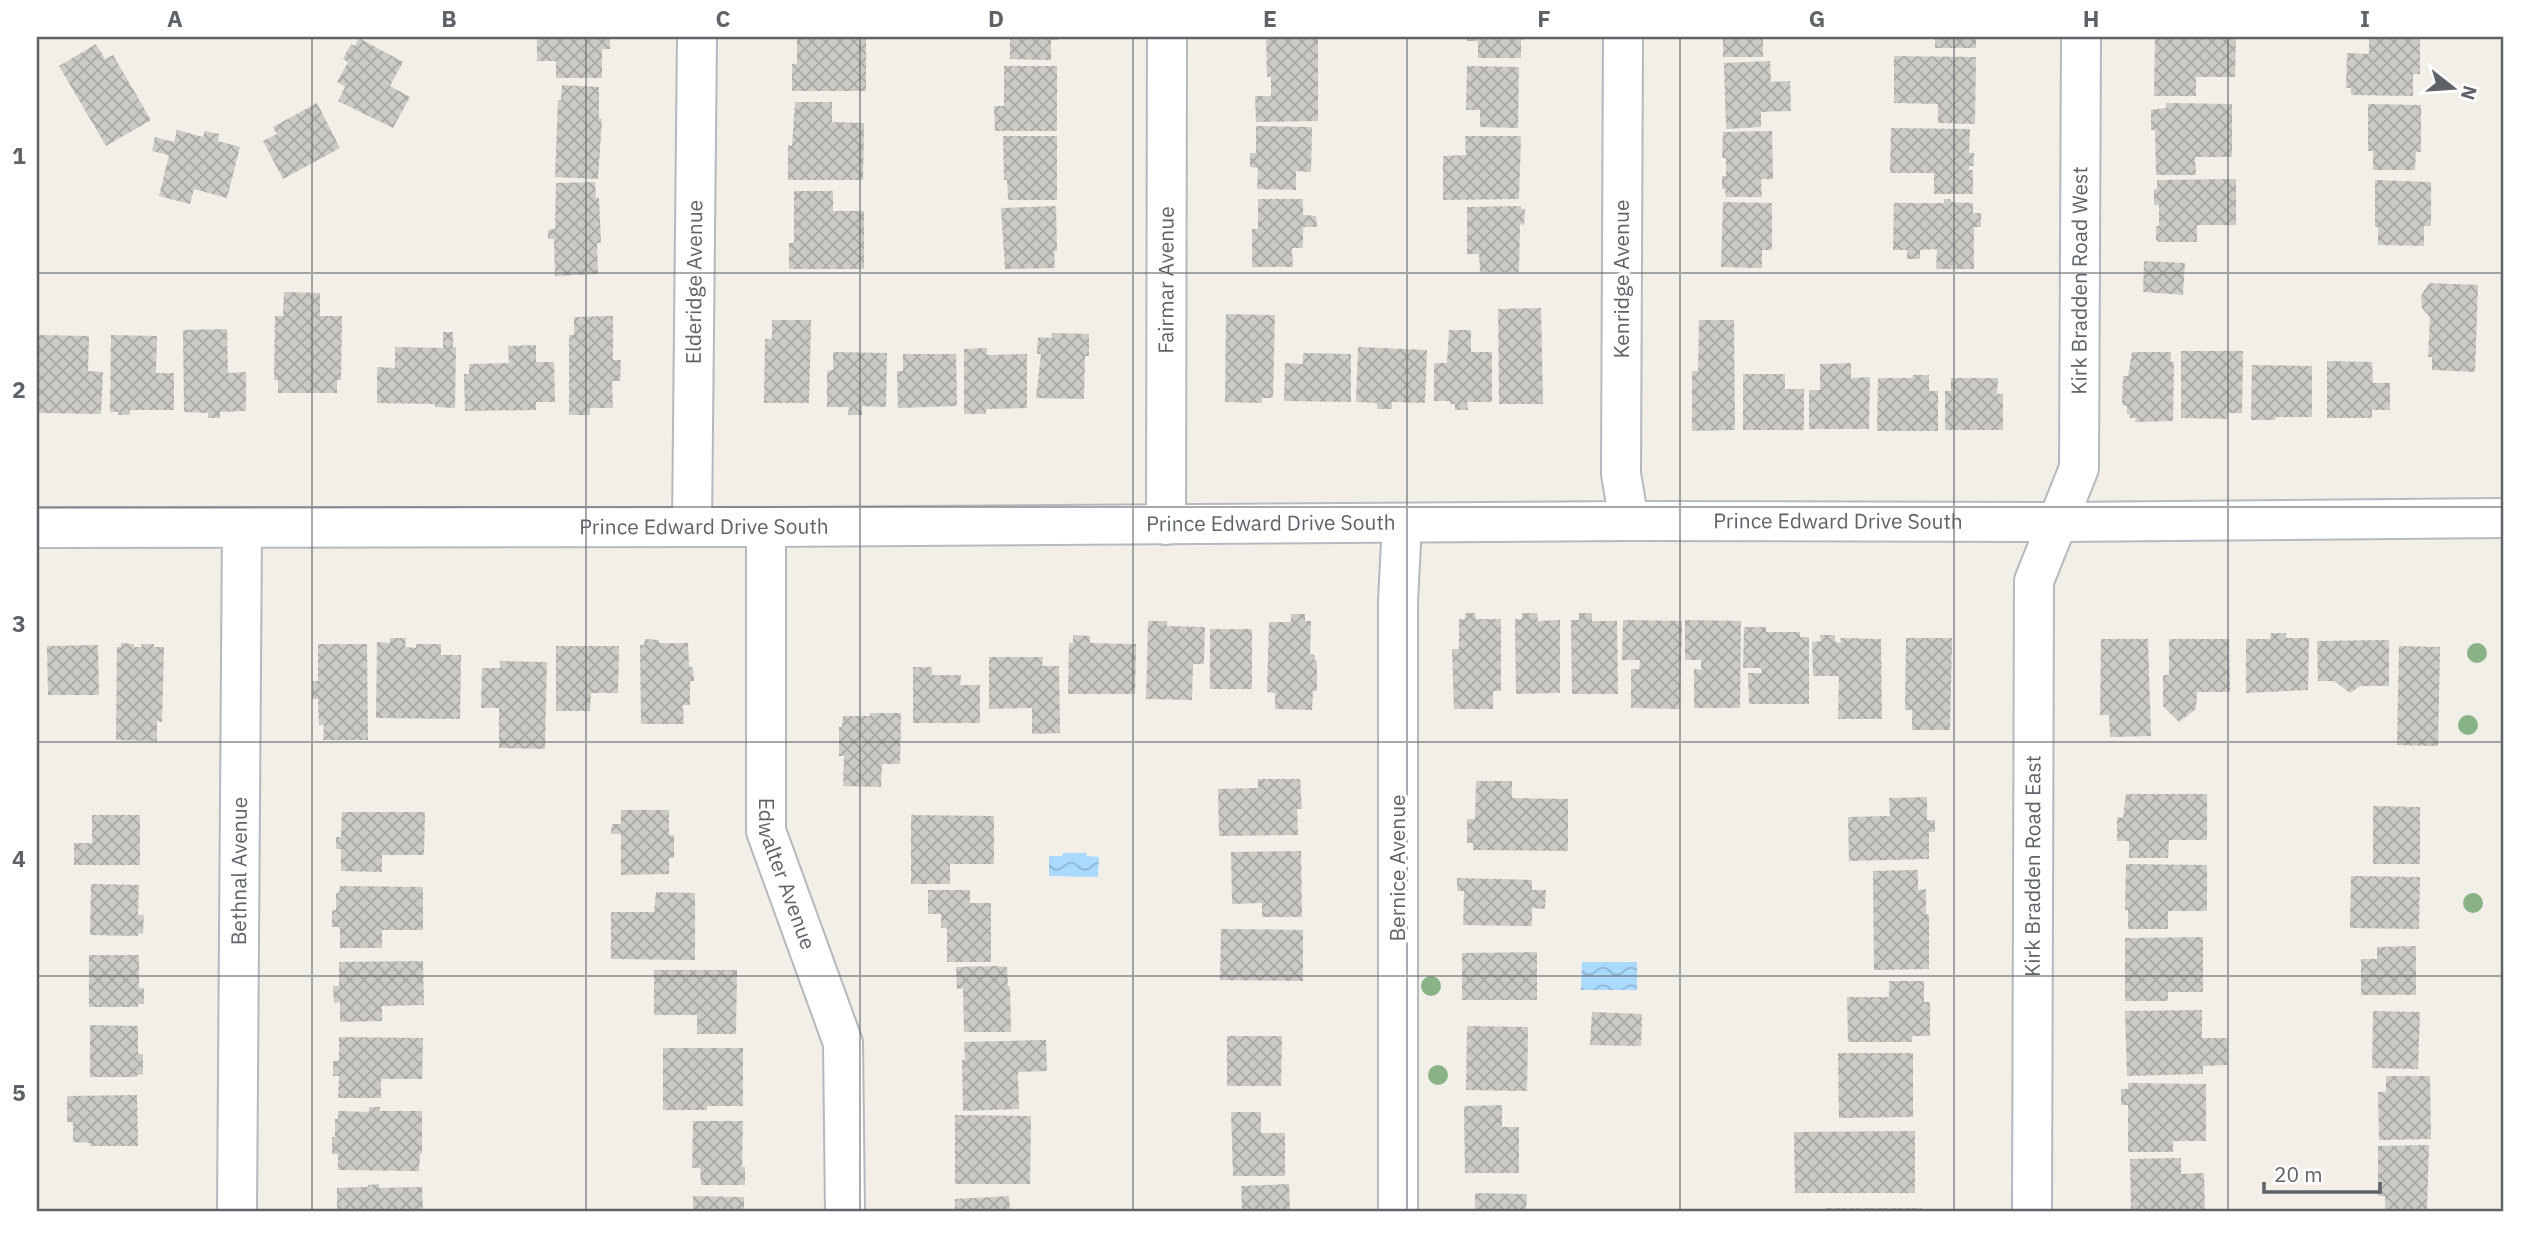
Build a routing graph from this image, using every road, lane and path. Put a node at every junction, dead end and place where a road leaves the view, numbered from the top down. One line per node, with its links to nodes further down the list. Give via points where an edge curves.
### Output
1 (696, 37): 10 (street, Elderidge Avenue)
2 (1167, 37): 9 (street, Fairmar Avenue)
3 (1623, 37): 6 (street, Kenridge Avenue, via 1621,474)
4 (2081, 37): 7 (street, Kirk Bradden Road West, via 2079,468)
5 (2503, 518): 7 (street, Prince Edward Drive South)
6 (1629, 521): 7 (street, Prince Edward Drive South); 8 (street, Prince Edward Drive South)
7 (2058, 522): 17 (street, Kirk Bradden Road East, via 2034,581)
8 (1402, 523): 9 (street, Prince Edward Drive South); 16 (street, Bernice Avenue, via 1398,601)
9 (1166, 524): 11 (street, Prince Edward Drive South)
10 (692, 527): 11 (street, Prince Edward Drive South); 13 (street, Prince Edward Drive South)
11 (766, 527): 15 (street, Edwalter Avenue, via 766,831 843,1043)
12 (37, 528): 13 (street, Prince Edward Drive South)
13 (242, 528): 14 (street, Bethnal Avenue)
14 (237, 1212)
15 (845, 1212)
16 (1398, 1212)
17 (2032, 1212)

